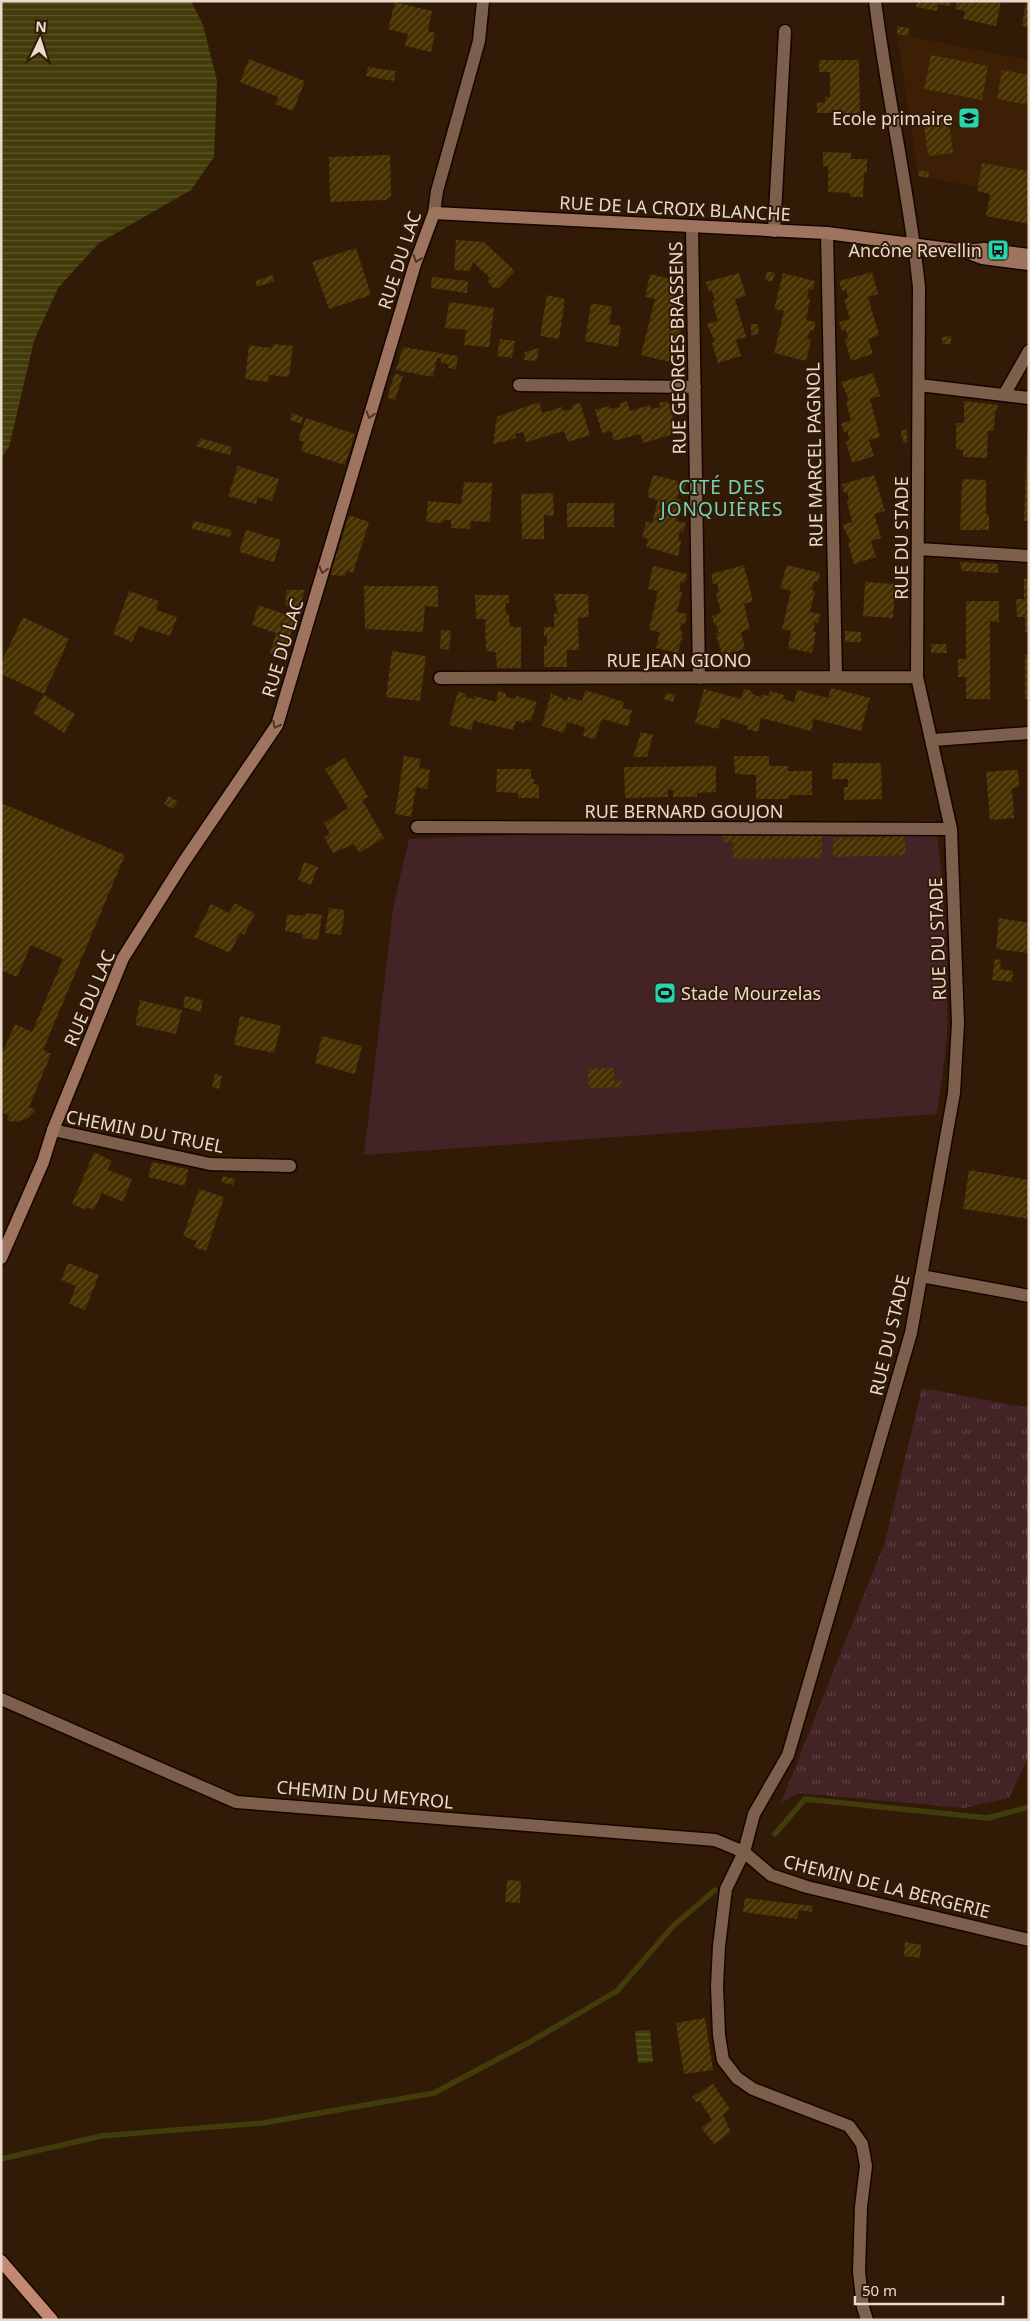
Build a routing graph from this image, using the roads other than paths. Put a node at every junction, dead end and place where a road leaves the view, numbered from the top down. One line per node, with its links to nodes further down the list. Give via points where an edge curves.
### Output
1 (483, 1): 4 (street, RUE DU LAC, via 479,41 437,191)
2 (875, 1): 8 (street, RUE DU STADE, via 882,63)
3 (785, 31): 6 (street)
4 (434, 213): 5 (street, RUE DE LA CROIX BLANCHE); 28 (street, RUE DU LAC, one-way to 28, via 415,264 277,725 182,863 123,958)
5 (692, 227): 6 (street, RUE DE LA CROIX BLANCHE); 15 (street, RUE GEORGES BRASSENS)
6 (774, 231): 7 (street, RUE DE LA CROIX BLANCHE)
7 (827, 233): 8 (street, RUE DE LA CROIX BLANCHE); 20 (street, RUE MARCEL PAGNOL)
8 (914, 244): 9 (street, RUE DE LA CROIX BLANCHE); 14 (street, RUE DU STADE, via 919,287)
9 (964, 251): 10 (street, via 984,249); 11 (street, via 982,258)
10 (1029, 254)
11 (1029, 264)
12 (1029, 351): 16 (street)
13 (519, 385): 15 (street)
14 (919, 385): 16 (street); 18 (street, RUE DU STADE)
15 (695, 387): 23 (street, RUE GEORGES BRASSENS)
16 (1004, 394): 17 (street)
17 (1029, 398)
18 (919, 549): 19 (street); 21 (street, RUE DU STADE)
19 (1029, 556)
20 (836, 677): 21 (street, RUE JEAN GIONO); 23 (street, RUE JEAN GIONO)
21 (917, 677): 25 (street, RUE DU STADE)
22 (440, 678): 23 (street, RUE JEAN GIONO)
23 (699, 678)
24 (1029, 733): 25 (street)
25 (933, 740): 27 (street, RUE DU STADE)
26 (417, 827): 27 (street, RUE BERNARD GOUJON)
27 (951, 829): 31 (street, RUE DU STADE, via 958,1023 954,1093)
28 (53, 1130): 29 (street, CHEMIN DU TRUEL, via 210,1164); 30 (street, RUE DU LAC)
29 (290, 1166)
30 (1, 1258)
31 (921, 1276): 32 (street); 34 (street, RUE DU STADE, via 911,1333 788,1755 754,1814)
32 (1029, 1296)
33 (1, 1699): 34 (street, CHEMIN DU MEYROL, via 236,1802 715,1840)
34 (744, 1852): 35 (street, CHEMIN DE LA BERGERIE, via 771,1875 807,1887); 38 (street, RUE DU STADE, via 726,1890 719,1946 717,1986 723,2060 737,2078 753,2089 849,2126 862,2144 866,2166 858,2272)
35 (1029, 1940)
36 (1, 2261): 37 (main road)
37 (52, 2320)
38 (867, 2320)

